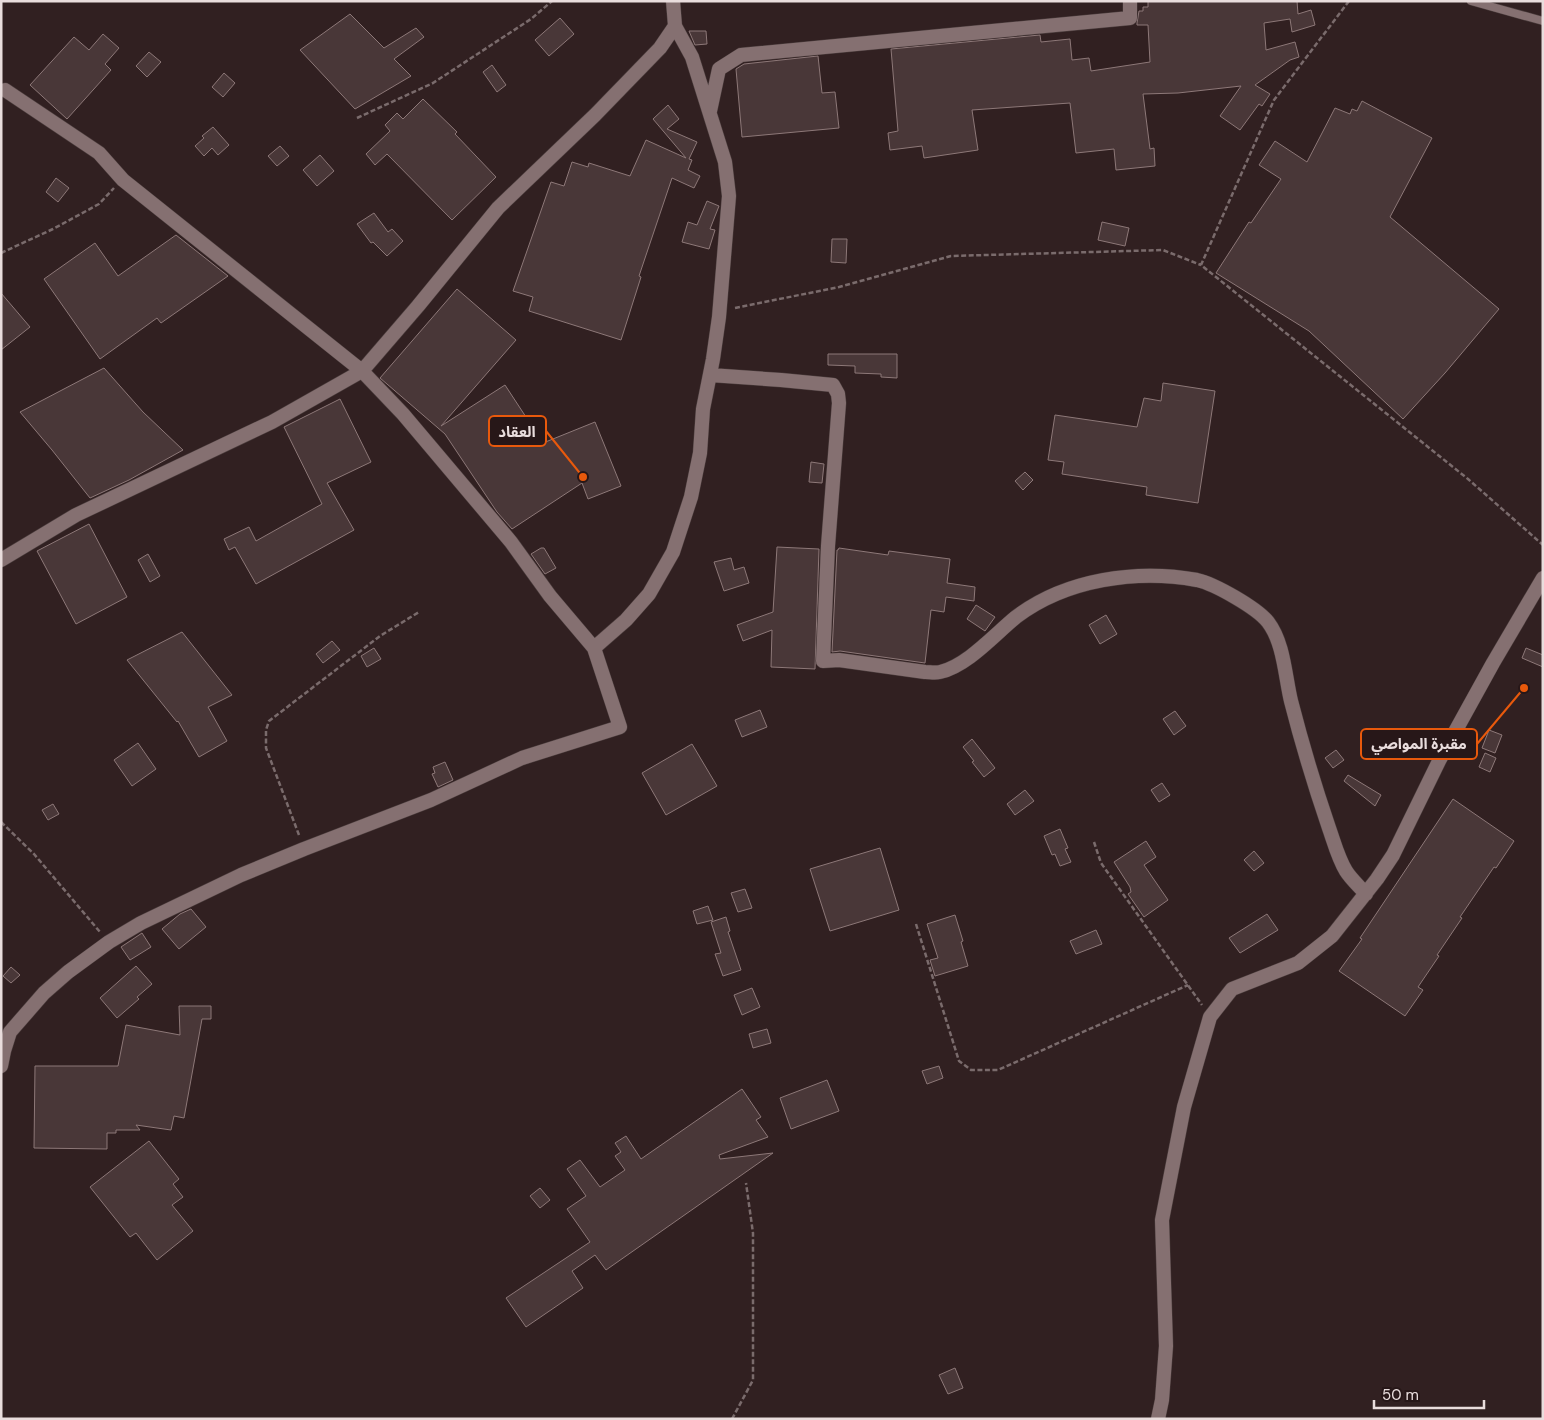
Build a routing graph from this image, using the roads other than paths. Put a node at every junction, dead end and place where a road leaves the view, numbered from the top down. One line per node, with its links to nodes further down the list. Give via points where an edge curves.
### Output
1 (673, 1): 5 (street)
2 (1130, 1): 7 (street, via 1130,18 741,55 719,69)
3 (1471, 1): 4 (lane)
4 (1543, 21)
5 (675, 26): 7 (street, via 692,57); 8 (street, via 660,48 595,115 498,208)
6 (6, 90): 8 (street, via 99,152 122,180)
7 (710, 115): 9 (street, via 725,162 729,196)
8 (362, 371): 10 (street, via 272,422 76,515); 12 (street, via 403,414 505,535)
9 (710, 375): 12 (street, via 703,409 700,453 674,552 649,594); 13 (street, via 832,385 838,394 823,661 840,660 938,672 953,668 1018,616 1055,594 1083,584 1126,577 1167,576 1199,581 1220,589 1267,621 1274,632 1322,808 1346,871)
10 (1, 560)
11 (1543, 578): 13 (street, via 1440,759 1393,855)
12 (594, 648): 14 (street, via 620,726 522,758 431,800 304,849 141,923 109,942 44,993 10,1032)
13 (1366, 894): 15 (street, via 1332,936 1298,963 1232,989 1210,1017 1184,1107 1162,1220 1166,1346)
14 (1, 1066)
15 (1158, 1419)

